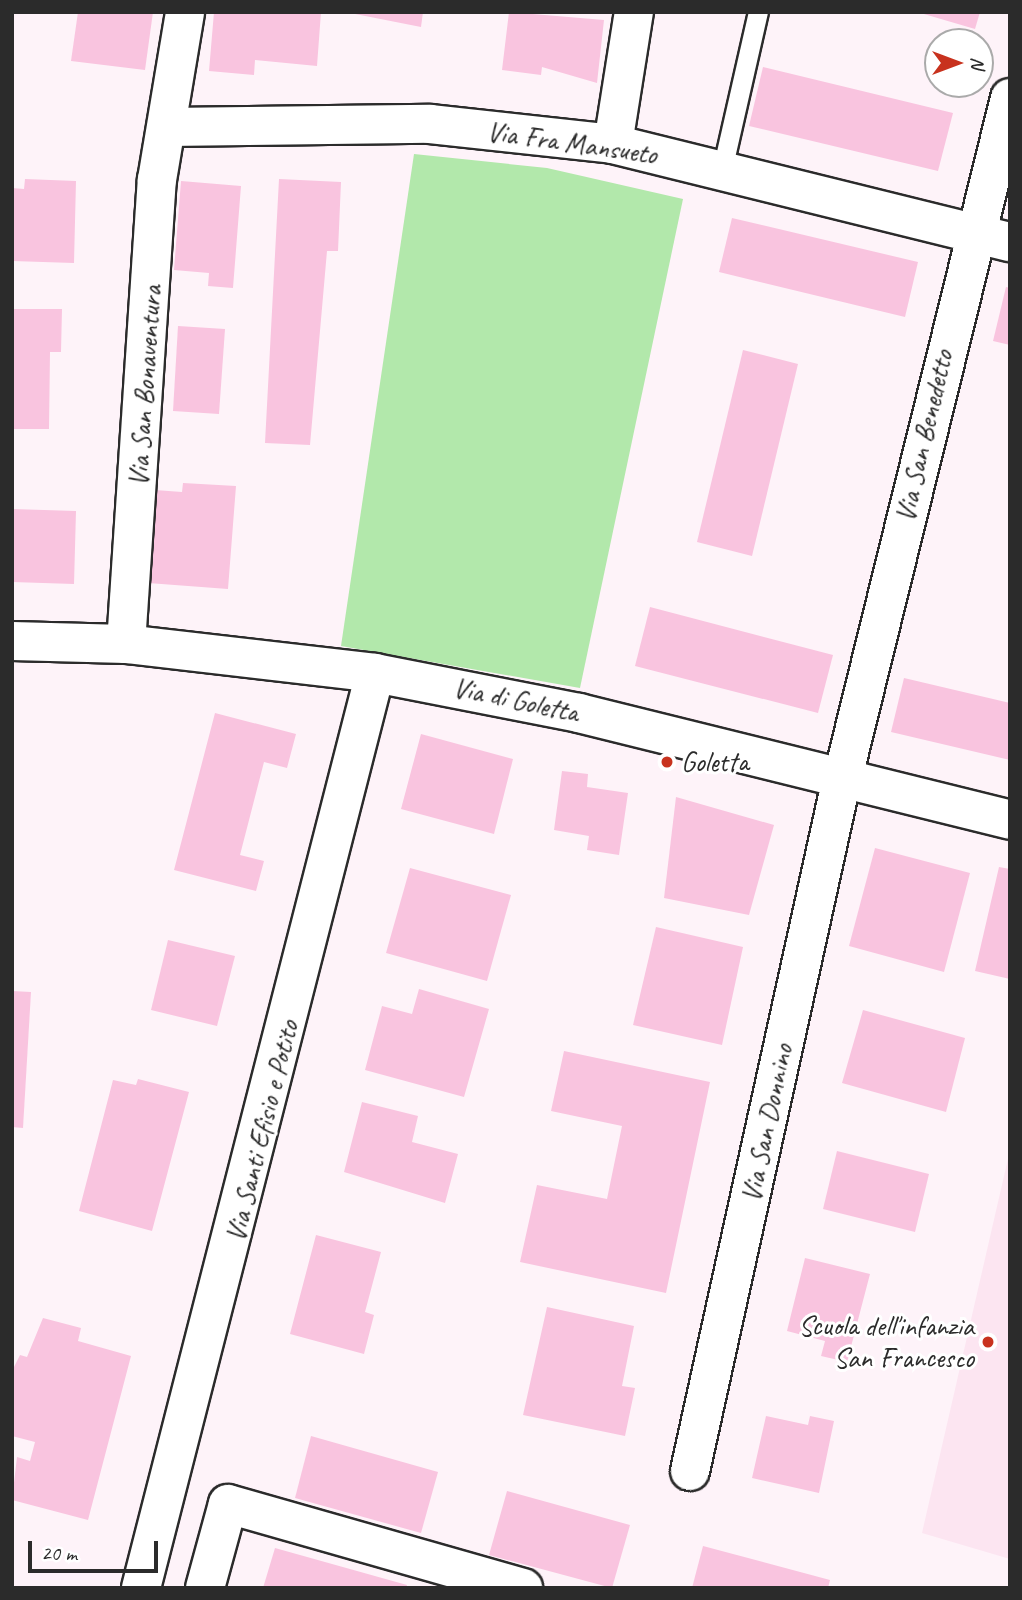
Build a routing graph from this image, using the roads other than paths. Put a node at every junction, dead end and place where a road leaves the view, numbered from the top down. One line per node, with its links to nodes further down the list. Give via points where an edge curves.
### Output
1 (185, 12): 5 (street, Via San Bonaventura)
2 (634, 12): 6 (street)
3 (758, 12): 7 (lane)
4 (1010, 98): 8 (street, Via San Benedetto)
5 (167, 127): 6 (street, Via Fra Mansueto, via 430,124); 10 (street, Via San Bonaventura, via 158,180)
6 (613, 144): 7 (street, Via Fra Mansueto)
7 (722, 170): 8 (street, Via Fra Mansueto)
8 (992, 237): 12 (street, Via San Benedetto)
9 (12, 641): 10 (street, Via di Goletta)
10 (126, 644): 11 (street, Via di Goletta)
11 (375, 673): 12 (street, Via di Goletta, via 579,713); 15 (street, Via Santi Efisio e Potito, via 197,1390)
12 (845, 776): 13 (street, Via di Goletta); 14 (street, Via San Donnino)
13 (1010, 820)
14 (690, 1471)
15 (141, 1588)
16 (205, 1588): 17 (street, via 228,1504)
17 (523, 1588)

